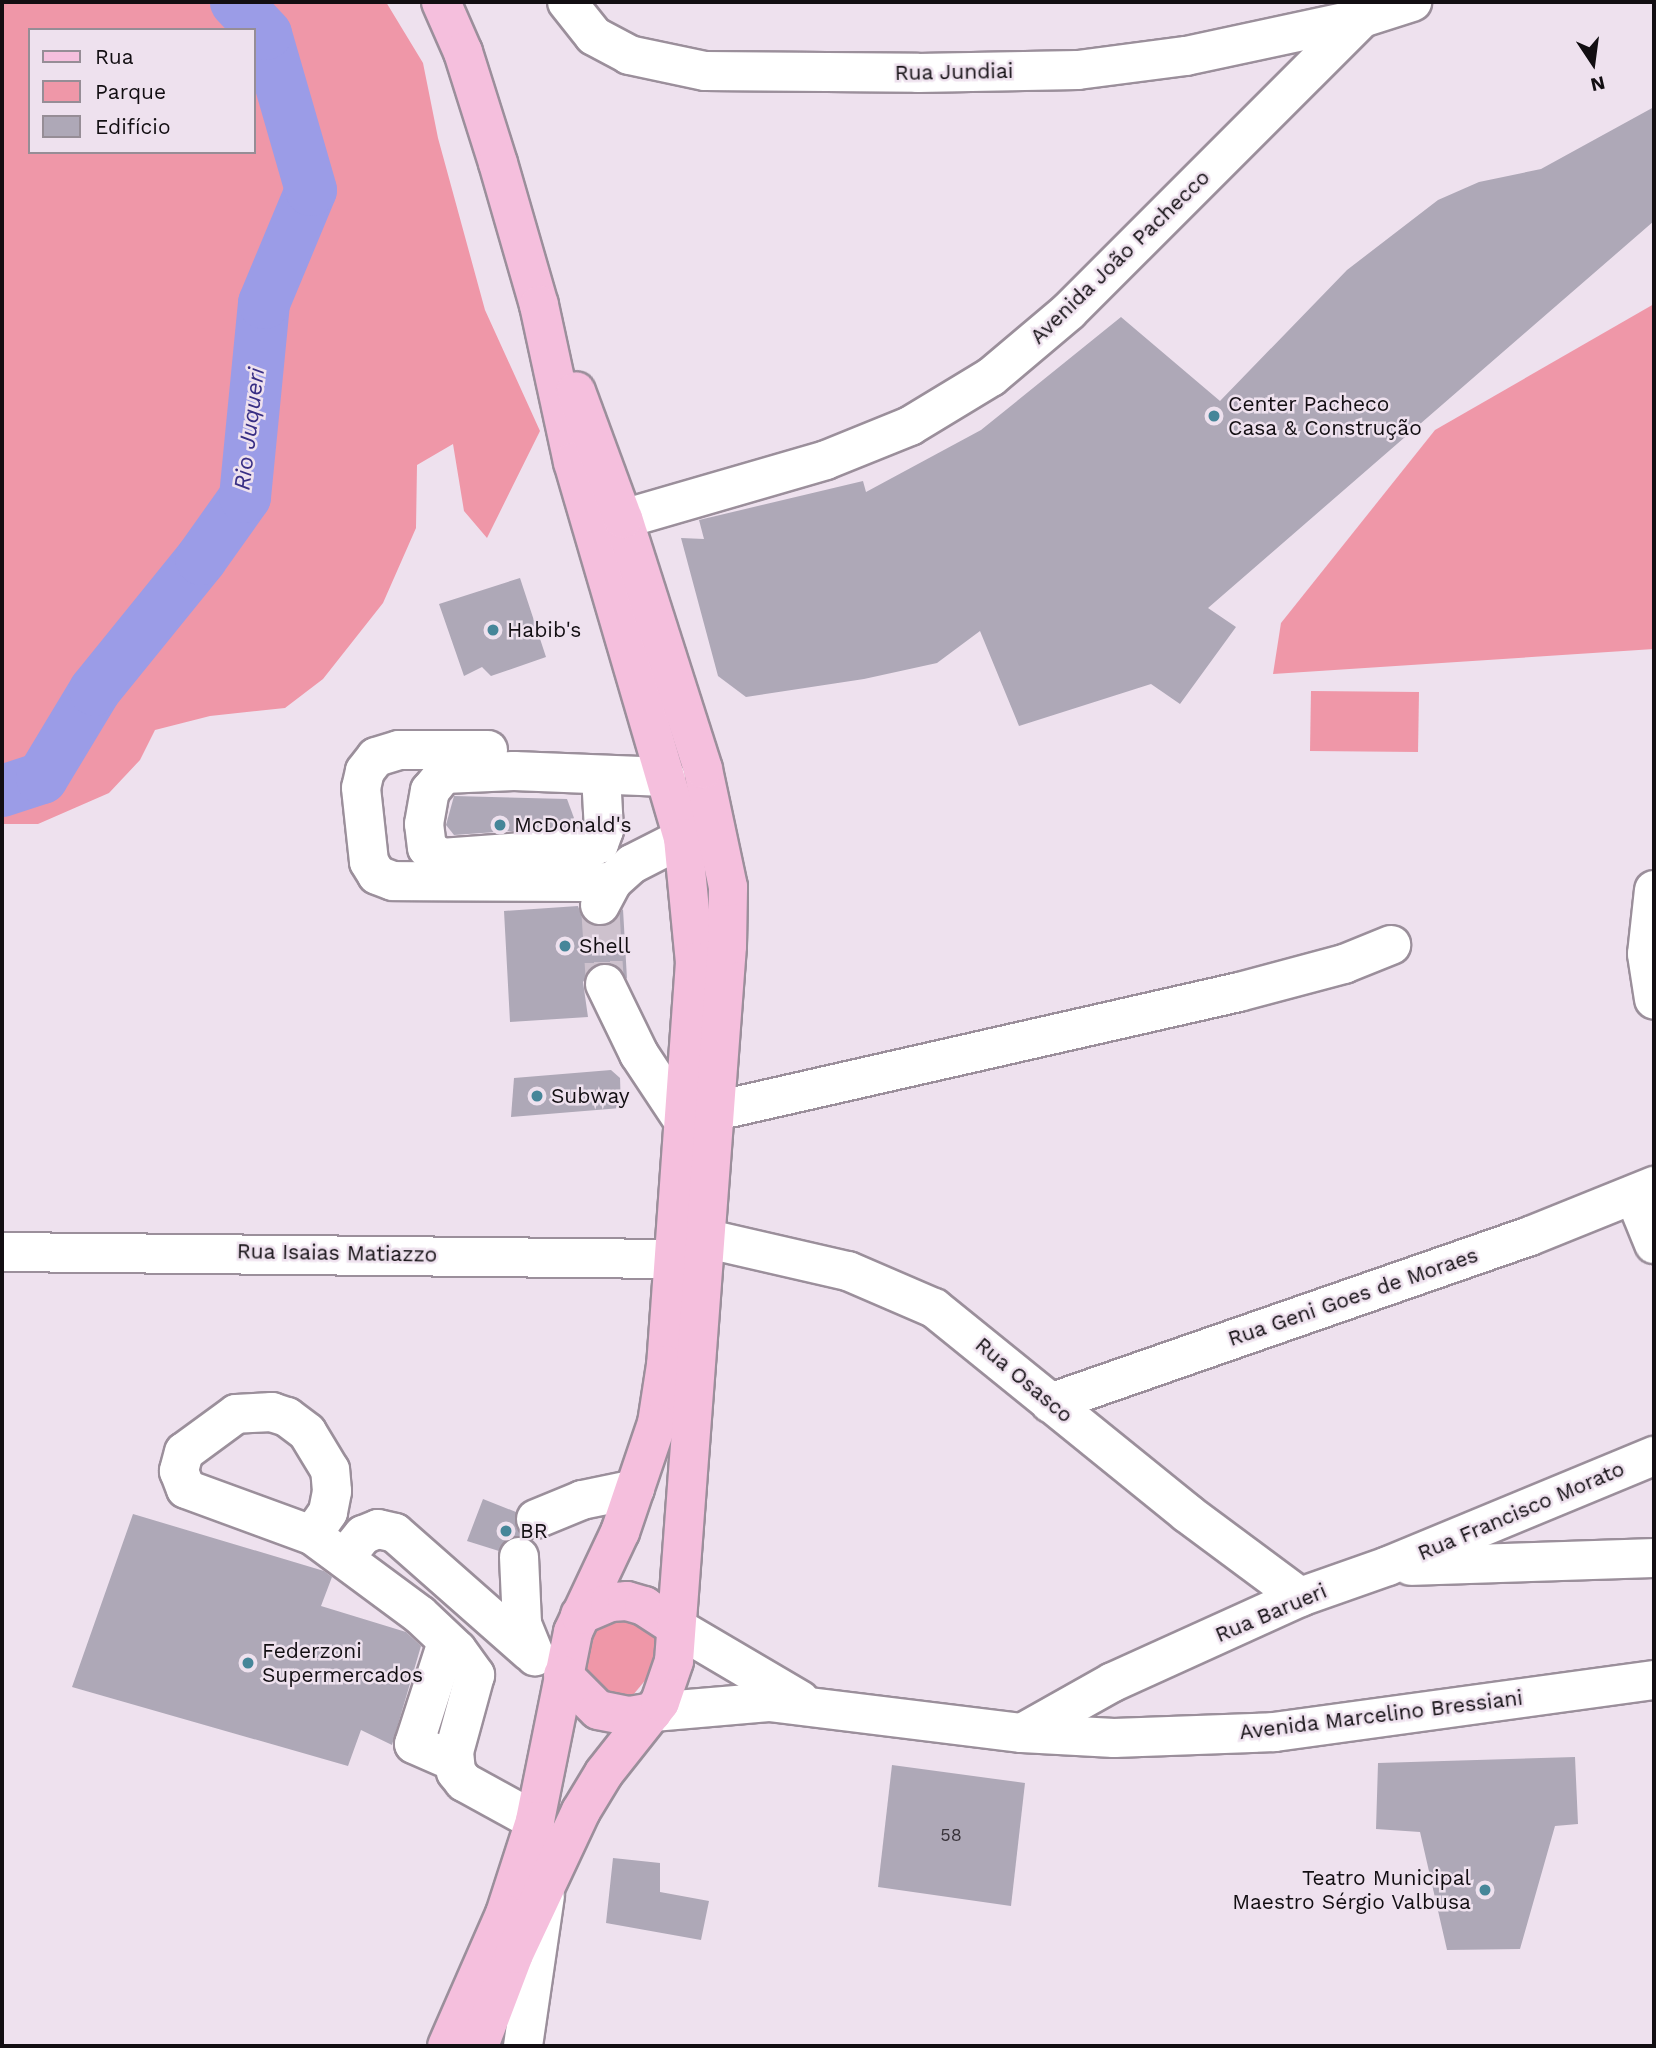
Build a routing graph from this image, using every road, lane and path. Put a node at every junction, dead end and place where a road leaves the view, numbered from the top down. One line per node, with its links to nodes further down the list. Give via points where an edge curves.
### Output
1 (441, 2): 5 (main road, via 463,52)
2 (567, 2): 4 (street, Rua Jundiai, via 594,36 629,55 705,71 1078,70 1186,56)
3 (1412, 2): 4 (street, Rua Jundiai)
4 (1368, 10): 6 (street, Avenida João Pachecco, via 1069,311 991,377 910,426 826,460)
5 (539, 305): 6 (main road, via 570,374); 9 (main road, via 573,462)
6 (623, 519): 15 (main road, via 703,769 728,887 727,946)
7 (514, 771): 8 (street); 8 (street, via 453,772 435,782 424,824 432,854 441,858 592,847 603,838); 10 (street, via 508,759 483,749 399,750 376,757 365,771 361,788 369,862 377,875 393,881 606,893 632,864)
8 (601, 775): 9 (street)
9 (667, 777): 10 (main road)
10 (683, 838): 15 (main road, via 695,962)
11 (1654, 890): 14 (street, via 1647,954)
12 (1391, 945): 15 (street, via 1344,964 1239,992)
13 (605, 984): 15 (street, via 639,1054)
14 (1654, 999)
15 (700, 1116): 17 (main road); 20 (main road)
16 (1644, 1191): 18 (street); 21 (street, Rua Geni Goes de Moraes, via 1530,1236)
17 (708, 1239): 21 (street, Rua Osasco, via 848,1270 934,1308); 32 (main road)
18 (1654, 1244)
19 (2, 1252): 20 (street, Rua Isaias Matiazzo)
20 (673, 1259): 23 (main road, via 657,1423)
21 (1050, 1403): 30 (street, Rua Osasco)
22 (1654, 1456): 29 (street, Rua Francisco Morato)
23 (635, 1489): 24 (street, via 582,1500); 31 (main road)
24 (536, 1519)
25 (312, 1535): 26 (street)
26 (346, 1556): 33 (street, via 363,1535 378,1529 395,1533); 41 (street, via 447,1642 475,1675 453,1762 464,1782)
27 (519, 1557): 33 (street, via 522,1624)
28 (1654, 1558): 29 (street)
29 (1388, 1566): 30 (street, Rua Barueri)
30 (1300, 1597): 34 (street, Rua Barueri)
31 (580, 1615): 32 (main road, via 610,1602 627,1601 644,1606); 35 (main road)
32 (676, 1627): 37 (street); 38 (main road, via 674,1661)
33 (530, 1652): 35 (street)
34 (1155, 1665): 39 (street, Rua Barueri, via 1089,1694); 40 (street, Rua Barueri, via 1121,1705 1114,1719)
35 (563, 1675): 38 (main road, via 598,1710 630,1716); 41 (main road)
36 (1654, 1680): 40 (street, Avenida Marcelino Bressiani, via 1274,1732)
37 (814, 1707): 38 (street, Avenida Marcelino Bressiani, via 724,1703); 39 (street, Avenida Marcelino Bressiani)
38 (653, 1712): 42 (main road, via 604,1773)
39 (1022, 1733): 40 (street, Avenida Marcelino Bressiani)
40 (1114, 1738)
41 (534, 1821): 43 (main road, via 505,1914)
42 (546, 1886): 44 (main road); 45 (street)
43 (447, 2046)
44 (479, 2046)
45 (523, 2046)

